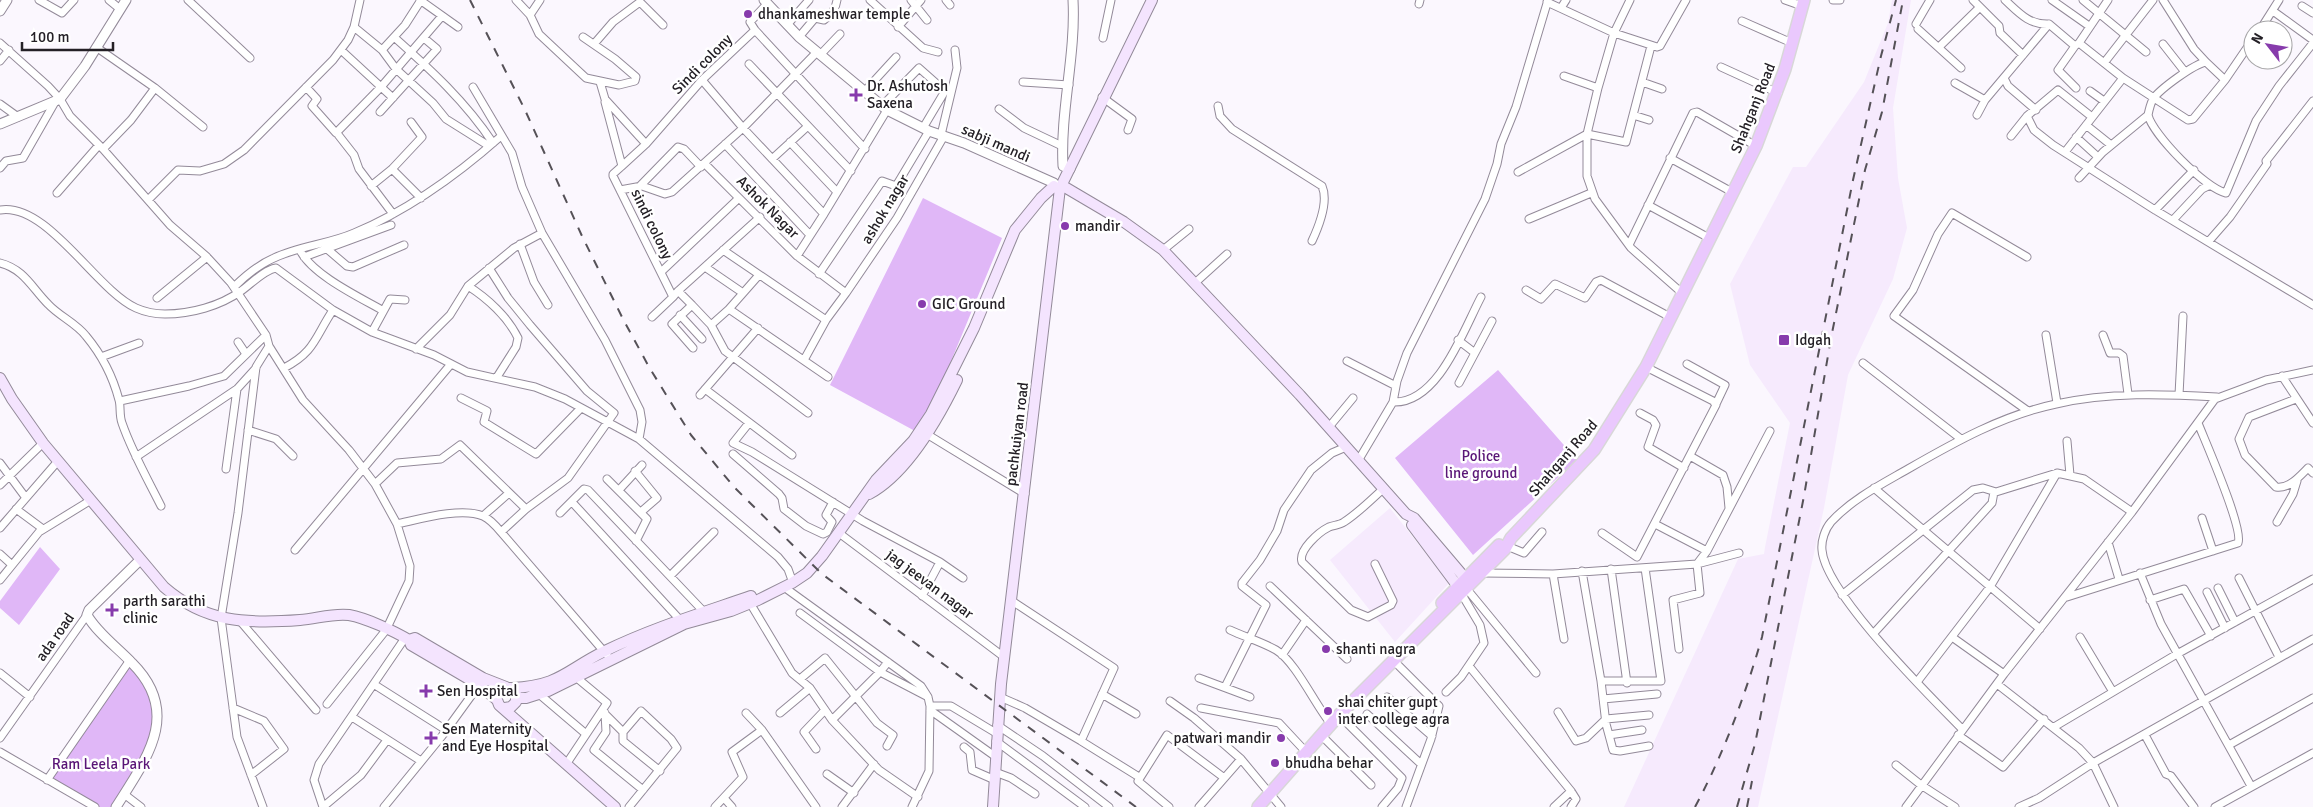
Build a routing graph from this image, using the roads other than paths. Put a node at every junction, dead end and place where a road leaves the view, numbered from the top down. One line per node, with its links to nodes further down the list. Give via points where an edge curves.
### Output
1 (7, 0): 42 (street)
2 (40, 0): 3 (street, via 62,13)
3 (74, 0)
4 (109, 0): 41 (street)
5 (126, 0): 41 (street)
6 (188, 0): 87 (street)
7 (360, 0): 55 (street)
8 (420, 0): 47 (street); 62 (street)
9 (516, 0): 46 (street)
10 (540, 0): 46 (street)
11 (809, 0): 51 (street)
12 (837, 0): 64 (street, via 827,18 815,18)
13 (870, 0): 57 (street)
14 (911, 0): 36 (street)
15 (1073, 0): 107 (street)
16 (1111, 0): 66 (street)
17 (1145, 0): 120 (main road)
18 (1152, 0): 120 (main road)
19 (1566, 0): 40 (street)
20 (1630, 0): 59 (street)
21 (1686, 0): 73 (street, via 1660,46)
22 (1785, 0): 37 (street)
23 (1833, 0): 24 (street)
24 (1840, 0)
25 (1930, 0): 75 (street, via 1917,27)
26 (1973, 0): 39 (street)
27 (2005, 0): 52 (street, via 2031,22)
28 (2052, 0): 54 (street)
29 (2083, 0): 44 (street)
30 (2108, 0): 44 (street)
31 (2153, 0): 61 (street)
32 (2164, 0): 89 (street)
33 (2279, 0): 43 (street)
34 (1547, 1): 40 (street); 277 (street, via 1485,199 1424,316)
35 (766, 2): 51 (street, sabji mandi); 58 (street, via 750,22)
36 (919, 3): 48 (street); 57 (street)
37 (1803, 3): 69 (main road, Shahganj Road)
38 (2302, 6): 45 (street)
39 (1980, 7): 75 (street); 85 (street)
40 (1561, 8): 59 (street)
41 (120, 9): 74 (street)
42 (0, 11)
43 (2273, 11): 49 (street); 67 (street)
44 (2099, 13): 54 (street); 61 (street)
45 (2313, 13)
46 (530, 15): 116 (street, via 539,34)
47 (442, 16): 56 (street); 65 (street)
48 (927, 20)
49 (2267, 20)
50 (1742, 21): 69 (street)
51 (787, 24): 64 (street, sabji mandi)
52 (2049, 24): 72 (street); 85 (street)
53 (663, 25): 70 (street, via 640,2 613,22)
54 (2089, 26): 72 (street)
55 (354, 27): 77 (street); 78 (street)
56 (458, 27)
57 (898, 27): 81 (street, via 923,48)
58 (755, 30): 97 (street); 102 (street, Sindi colony)
59 (1614, 33): 73 (street); 112 (street)
60 (840, 34): 83 (street)
61 (2126, 35): 82 (street); 90 (street)
62 (394, 37): 78 (street); 80 (street)
63 (583, 37): 70 (street)
64 (799, 37): 83 (street, sabji mandi)
65 (424, 38): 80 (street); 91 (street, via 437,49)
66 (1103, 38)
67 (2312, 38): 178 (street, via 2256,121 2227,192)
68 (0, 43): 76 (street)
69 (1792, 43): 118 (main road, Shahganj Road)
70 (594, 44): 116 (street, via 636,79 633,83)
71 (2163, 44): 96 (street)
72 (2077, 45): 90 (street); 113 (street, via 2058,70)
73 (1651, 46): 105 (street)
74 (96, 47): 111 (street); 124 (street)
75 (1939, 47): 94 (street)
76 (9, 50): 88 (street); 124 (street)
77 (340, 50): 108 (street); 109 (street)
78 (382, 50): 95 (street)
79 (954, 50): 150 (street, ashok nagar, via 957,68)
80 (411, 52): 91 (street); 95 (street)
81 (938, 52)
82 (2146, 52)
83 (819, 53): 97 (street); 117 (street, sabji mandi)
84 (2243, 54): 103 (street)
85 (2023, 55): 99 (street)
86 (896, 57): 117 (street)
87 (250, 58)
88 (0, 61)
89 (2206, 62): 96 (street); 103 (street)
90 (2104, 63): 100 (street)
91 (425, 64): 101 (street); 157 (street, via 474,115)
92 (749, 64): 119 (street)
93 (1722, 68): 118 (street)
94 (1960, 68)
95 (396, 69): 101 (street); 109 (street)
96 (2185, 72): 122 (street)
97 (796, 75): 119 (street); 162 (street)
98 (1564, 76): 112 (street)
99 (2004, 78): 123 (street); 131 (street, via 2009,87)
100 (2123, 78): 122 (street); 126 (street)
101 (410, 80): 121 (street); 157 (street, via 446,119)
102 (702, 80): 145 (street); 155 (street, Sindi colony)
103 (2225, 80): 122 (street, via 2190,121)
104 (1023, 82): 107 (street)
105 (1642, 82): 114 (street); 133 (street)
106 (1955, 84): 123 (street)
107 (1070, 85): 159 (street)
108 (306, 87): 148 (street, via 317,99 312,106); 188 (street, via 234,158 200,171 178,170)
109 (381, 87): 121 (street); 148 (street)
110 (473, 87): 153 (street)
111 (155, 88): 144 (street); 161 (street, via 131,120)
112 (1598, 88): 149 (street)
113 (2076, 88)
114 (1662, 89)
115 (2090, 91): 126 (street)
116 (603, 92): 155 (street); 168 (street)
117 (864, 92): 129 (street, sabji mandi)
118 (1778, 92): 160 (main road, Shahganj Road)
119 (778, 94): 143 (street); 145 (street)
120 (1103, 97): 147 (street, via 1132,120); 171 (main road)
121 (393, 98): 132 (street)
122 (2154, 98): 135 (street)
123 (1985, 100): 134 (street)
124 (57, 101): 137 (street); 161 (street); 169 (street, via 23,158 6,161)
125 (2313, 101): 203 (street, via 2266,160 2267,164 2230,217)
126 (2104, 102): 138 (street)
127 (0, 104): 137 (street)
128 (1218, 106): 202 (street, via 1223,120 1232,129 1322,186 1325,192 1323,209)
129 (884, 108): 146 (street, sabji mandi); 146 (street, Ashok Nagar, via 919,68 945,91); 162 (street, Ashok Nagar)
130 (999, 109): 159 (street, via 1024,128)
131 (2036, 110): 136 (street); 138 (street, via 2059,90)
132 (380, 112)
133 (1633, 115): 139 (street); 149 (street, via 1625,143)
134 (1977, 115)
135 (2148, 115): 158 (street); 173 (street, via 2160,136)
136 (2027, 116): 151 (street); 163 (street, via 2034,131)
137 (18, 117): 141 (street)
138 (2092, 117): 142 (street)
139 (1649, 120)
140 (411, 122): 170 (street, via 423,136)
141 (0, 124)
142 (2086, 125): 152 (street); 158 (street)
143 (808, 126): 154 (street); 174 (street)
144 (203, 127)
145 (743, 128): 156 (street); 166 (street)
146 (926, 130): 150 (street, sabji mandi); 220 (street, via 896,186 882,181)
147 (1128, 130)
148 (336, 132): 179 (street, via 354,155 359,170)
149 (1587, 134): 175 (street); 185 (street, via 1586,168)
150 (943, 136): 177 (street, sabji mandi); 228 (street, ashok nagar, via 878,248)
151 (2011, 136)
152 (2076, 137): 163 (street); 164 (street)
153 (502, 139): 157 (street); 199 (street, via 516,162 522,187)
154 (790, 142): 166 (street); 182 (street)
155 (646, 144): 168 (street, Sindi colony)
156 (725, 144): 167 (street); 200 (street)
157 (491, 145): 186 (street)
158 (2110, 145): 164 (street)
159 (1062, 146): 171 (street, via 1063,166)
160 (1756, 146): 165 (street, via 1695,112); 183 (main road, Shahganj Road)
161 (101, 147): 184 (street); 188 (street)
162 (865, 149): 174 (street, Ashok Nagar)
163 (2066, 152): 172 (street)
164 (2098, 157): 172 (street)
165 (1670, 158): 183 (street); 189 (street)
166 (772, 159): 193 (street)
167 (703, 165): 180 (street, via 669,194); 180 (street, Ashok Nagar, via 678,147); 187 (street, Ashok Nagar)
168 (622, 166): 181 (street, sindi colony, via 613,175)
169 (0, 168)
170 (392, 168): 179 (street); 186 (street)
171 (1068, 168): 177 (main road)
172 (2088, 168): 176 (street); 191 (street)
173 (2194, 170): 178 (street); 191 (street)
174 (851, 172): 182 (street, Ashok Nagar)
175 (1518, 172)
176 (2079, 178)
177 (1059, 185): 210 (main road, via 1124,222); 300 (main road, via 1018,232 953,381); 332 (main road, pachkuiyan road)
178 (2210, 185): 196 (street)
179 (371, 186): 192 (street)
180 (640, 186): 181 (street)
181 (620, 190): 219 (street, sindi colony)
182 (838, 192): 193 (street, Ashok Nagar)
183 (1732, 192): 201 (main road, Shahganj Road)
184 (57, 193)
185 (1591, 193): 195 (street); 206 (street)
186 (421, 198): 192 (street)
187 (739, 198): 194 (street, Ashok Nagar); 219 (street, ashok nagar)
188 (148, 200): 213 (street, via 170,225)
189 (1648, 205): 201 (street); 206 (street)
190 (0, 210): 226 (street, via 17,209 32,217 70,248 121,299 135,308 157,314 187,312 221,303)
191 (2155, 210): 196 (street)
192 (393, 214): 208 (street, via 352,234)
193 (824, 214): 200 (street, Ashok Nagar)
194 (760, 217): 209 (street); 212 (street, Ashok Nagar)
195 (1529, 219)
196 (2172, 220): 203 (street)
197 (391, 225): 207 (street)
198 (1188, 229): 210 (street)
199 (542, 233): 204 (street); 301 (street, via 605,340 640,410)
200 (810, 235): 212 (street, Ashok Nagar)
201 (1709, 238): 229 (main road, Shahganj Road)
202 (1312, 241)
203 (2209, 241): 236 (street)
204 (520, 244): 218 (street); 234 (street, via 534,282)
205 (404, 245): 207 (street, via 353,267 347,266)
206 (1629, 245): 229 (street)
207 (326, 248): 214 (street)
208 (300, 250): 214 (street); 224 (street, via 275,257)
209 (723, 250): 217 (street); 221 (street)
210 (1163, 250): 222 (main road)
211 (1227, 254): 222 (street)
212 (797, 256): 220 (street, ashok nagar)
213 (207, 257): 224 (street); 232 (street)
214 (304, 257): 239 (street, via 345,289)
215 (2028, 257): 290 (street, via 1952,213 1938,234 1913,290 1894,316)
216 (0, 263): 261 (street, via 28,279 53,310 85,334)
217 (705, 267): 227 (street); 230 (street)
218 (489, 268): 223 (street); 293 (street, via 505,294 587,390 613,410 614,416)
219 (661, 272): 230 (street, sindi colony)
220 (819, 274): 228 (street, ashok nagar)
221 (759, 275): 227 (street); 244 (street)
222 (1195, 283): 297 (main road)
223 (468, 286): 257 (street, via 450,315); 273 (street, via 495,308 518,338 516,347)
224 (234, 287): 226 (street)
225 (1526, 290): 243 (street, via 1541,299 1554,284 1585,298 1601,280)
226 (239, 293): 238 (street, via 276,268); 249 (street)
227 (743, 293): 237 (street)
228 (846, 293): 244 (street, ashok nagar)
229 (1682, 293): 243 (main road, Shahganj Road)
230 (676, 294): 235 (street, sindi colony); 242 (street)
231 (1481, 297): 253 (street)
232 (157, 298)
233 (405, 300): 239 (street, via 391,298)
234 (548, 305)
235 (692, 305): 240 (street); 246 (street, sindi colony)
236 (2313, 305)
237 (729, 309): 246 (street); 247 (street)
238 (333, 310): 248 (street); 270 (street, via 310,349 300,360)
239 (382, 310): 248 (street)
240 (680, 315): 252 (street); 258 (street, via 672,324)
241 (2183, 316): 280 (street)
242 (652, 317)
243 (1670, 317): 269 (main road, Shahganj Road)
244 (826, 320): 263 (street, ashok nagar)
245 (1492, 321): 259 (street)
246 (711, 325): 262 (street, sindi colony, via 723,348)
247 (758, 328): 262 (street); 263 (street)
248 (372, 332): 257 (street)
249 (266, 335): 256 (street); 260 (street)
250 (2046, 335): 287 (street)
251 (2103, 335): 279 (street, via 2110,353 2123,356)
252 (702, 339)
253 (1458, 340): 259 (street); 286 (street, via 1435,382 1410,400)
254 (238, 342): 260 (street)
255 (139, 343): 261 (street)
256 (270, 346): 268 (street); 270 (street)
257 (416, 348): 266 (street)
258 (693, 348)
259 (1475, 353): 276 (street)
260 (246, 354): 285 (street, via 224,376)
261 (102, 357): 285 (street)
262 (733, 357): 291 (street, sindi colony); 296 (street, via 703,392)
263 (804, 360): 274 (street)
264 (1347, 361): 277 (street)
265 (1863, 363): 302 (street)
266 (451, 364): 273 (street, via 467,372); 317 (street)
267 (1687, 364): 288 (street, via 1725,385)
268 (256, 367): 278 (street); 298 (street)
269 (1646, 367): 288 (street); 359 (main road, Shahganj Road, via 1594,450)
270 (284, 368): 317 (street, via 304,400)
271 (2313, 370): 272 (street)
272 (2282, 376): 281 (street); 284 (street)
273 (497, 377): 289 (street, via 535,387)
274 (828, 377)
275 (0, 378): 304 (main road)
276 (1459, 383)
277 (1396, 386): 286 (street)
278 (237, 389): 310 (street); 316 (street)
279 (2128, 394): 280 (street); 287 (street)
280 (2179, 395): 281 (street)
281 (2218, 397): 294 (street)
282 (461, 398): 289 (street, via 487,410 484,422 536,454)
283 (1353, 398): 297 (street)
284 (2296, 399): 295 (street); 324 (street, via 2249,417 2239,437 2245,455 2276,488)
285 (120, 401): 310 (street, via 121,421)
286 (1393, 402): 312 (street)
287 (2057, 403): 290 (street)
288 (1716, 404): 309 (street)
289 (581, 408): 293 (street)
290 (2028, 411): 302 (street)
291 (808, 413)
292 (1640, 413): 315 (street, via 1656,425 1648,447)
293 (609, 423): 301 (street); 339 (street, via 568,478)
294 (2198, 423): 342 (street); 363 (street, via 2240,537 2234,546)
295 (2313, 423)
296 (749, 424): 307 (street); 336 (street, via 734,443)
297 (1329, 427): 305 (main road)
298 (248, 430): 308 (street, via 276,440); 401 (street)
299 (1770, 431): 340 (street)
300 (923, 432): 332 (street); 344 (main road, via 894,474 866,496)
301 (639, 439): 384 (street, via 778,557 788,569)
302 (1961, 439): 328 (street)
303 (2066, 441): 322 (street)
304 (43, 443): 311 (main road); 321 (street)
305 (1346, 447): 312 (main road); 415 (street, via 1332,453 1311,470 1284,510 1277,531 1264,553 1242,583 1266,605)
306 (733, 454): 336 (street, via 781,496 784,509 823,534 832,522 826,515)
307 (792, 455)
308 (293, 456)
309 (1690, 456): 315 (street); 340 (street, via 1723,475)
310 (136, 457): 337 (street)
311 (58, 461): 333 (street); 334 (main road)
312 (1358, 461): 327 (main road)
313 (0, 463): 321 (street)
314 (642, 465): 318 (street)
315 (1684, 468): 349 (street)
316 (226, 469)
317 (364, 470): 325 (street); 361 (street)
318 (635, 471): 329 (street); 341 (street, via 657,498)
319 (2057, 473): 322 (street); 330 (street); 387 (street)
320 (2313, 473): 324 (street, via 2308,468)
321 (9, 475): 326 (street); 333 (street)
322 (2070, 475): 342 (street, via 2084,479)
323 (607, 479): 329 (street)
324 (2297, 481): 347 (street)
325 (375, 484): 331 (street, via 398,463 441,459 460,445); 348 (street)
326 (0, 485)
327 (1383, 488): 370 (street, via 1343,522 1328,528 1302,552 1300,558 1350,610 1370,617 1394,600); 386 (main road)
328 (1874, 488): 353 (street); 391 (street, via 1831,522 1822,541 1824,563)
329 (618, 490): 341 (street)
330 (1994, 492): 353 (street, via 1980,488 1973,490); 364 (street, via 1992,503)
331 (508, 493): 339 (street); 345 (street)
332 (1025, 494): 395 (main road, pachkuiyan road)
333 (26, 498): 338 (street)
334 (91, 500): 351 (street); 367 (main road)
335 (572, 502): 343 (street); 358 (street, via 584,489 588,490); 403 (street)
336 (833, 502): 344 (street)
337 (161, 506)
338 (16, 509): 350 (street); 351 (street)
339 (526, 509): 352 (street)
340 (1729, 509): 362 (street)
341 (641, 512): 358 (street, via 647,521)
342 (2132, 512): 360 (street)
343 (560, 513)
344 (852, 514): 356 (main road); 368 (street)
345 (483, 516): 348 (street, via 472,513 434,516); 352 (street)
346 (2202, 518): 363 (street)
347 (2277, 522)
348 (396, 524): 408 (street, via 408,556 410,573)
349 (1655, 524): 357 (street, via 1637,557); 362 (street)
350 (0, 528)
351 (43, 529): 369 (street)
352 (499, 529): 420 (street)
353 (1923, 531): 364 (street); 391 (street)
354 (714, 532): 378 (street)
355 (1542, 532): 359 (street, via 1524,553)
356 (839, 533): 384 (main road, via 807,573); 392 (street, jag jeevan nagar)
357 (1602, 533)
358 (636, 540): 378 (street)
359 (1509, 542): 375 (main road, Shahganj Road); 386 (main road, via 1500,544)
360 (2108, 542): 381 (street); 393 (street)
361 (295, 550)
362 (1707, 551): 371 (street)
363 (2213, 551): 376 (street)
364 (1948, 552): 387 (street); 410 (street)
365 (0, 554): 369 (street)
366 (1739, 554): 371 (street)
367 (140, 560): 400 (street, ada road); 401 (main road, via 186,606)
368 (940, 562): 379 (street); 392 (street)
369 (11, 564): 383 (street)
370 (1375, 564)
371 (1697, 564): 372 (street); 418 (street, via 1699,594 1673,600)
372 (1645, 568): 373 (street); 438 (street, via 1662,678 1657,682)
373 (1611, 569): 374 (street); 438 (street)
374 (1582, 571): 377 (street); 436 (street)
375 (1482, 573): 377 (street); 386 (main road, Shahganj Road)
376 (2140, 573): 381 (street); 394 (street)
377 (1553, 574): 416 (street)
378 (670, 576): 399 (street)
379 (962, 578)
380 (2239, 578): 397 (street)
381 (2119, 579): 393 (street)
382 (2313, 579): 397 (street)
383 (0, 580)
384 (788, 585): 390 (main road); 427 (street)
385 (1270, 586): 402 (street)
386 (1463, 587): 426 (main road, via 1423,624 1421,633); 428 (street, via 1480,625 1484,643); 431 (street)
387 (1990, 587): 407 (street); 412 (street)
388 (2218, 588): 405 (street)
389 (2207, 592): 406 (street)
390 (766, 594): 396 (main road); 399 (main road, via 756,594)
391 (1842, 595): 410 (street)
392 (922, 596): 422 (street, jag jeevan nagar)
393 (2066, 597): 407 (street)
394 (2150, 600): 411 (street, via 2184,589); 419 (street)
395 (1012, 601): 422 (main road, pachkuiyan road); 447 (street, via 1114,668)
396 (750, 603): 399 (main road); 435 (street, via 792,673)
397 (2256, 610): 405 (street); 423 (street)
398 (800, 613): 429 (street)
399 (706, 614): 403 (main road)
400 (87, 615): 425 (street); 450 (street, ada road)
401 (221, 618): 404 (main road); 463 (street)
402 (1306, 620): 421 (street); 424 (street)
403 (682, 621): 420 (main road)
404 (241, 622): 408 (main road, via 348,615); 466 (street)
405 (2236, 622): 406 (street)
406 (2225, 628): 411 (street)
407 (2040, 629): 432 (street)
408 (386, 630): 414 (main road); 462 (street)
409 (1230, 630): 415 (street)
410 (1874, 633): 437 (street)
411 (2211, 636): 419 (street)
412 (1952, 637): 432 (street); 437 (street)
413 (2080, 637): 445 (street)
414 (407, 639): 440 (street); 441 (main road, via 411,645); 451 (main road, via 415,638)
415 (1250, 639): 421 (street); 442 (street)
416 (1564, 639)
417 (2313, 639): 423 (street)
418 (1679, 649)
419 (2177, 654): 445 (street); 459 (street)
420 (607, 655): 433 (main road); 451 (main road, via 550,683)
421 (1282, 655): 481 (street)
422 (1004, 656): 453 (main road, pachkuiyan road)
423 (2279, 657): 459 (street)
424 (1347, 658)
425 (130, 660): 519 (street); 526 (street, via 156,698 158,720 148,751)
426 (1393, 660): 475 (main road); 493 (street, via 1438,704)
427 (888, 662): 429 (street); 452 (street, via 921,686)
428 (1469, 666): 444 (street); 524 (street)
429 (880, 672): 449 (street); 452 (street)
430 (0, 673): 450 (street)
431 (1536, 673)
432 (2004, 674): 439 (street)
433 (577, 678): 446 (main road); 469 (street, via 606,701)
434 (1199, 678): 442 (street)
435 (800, 679): 443 (street); 449 (street, via 824,658)
436 (1601, 682): 438 (street); 457 (street)
437 (1917, 682): 487 (street)
438 (1627, 683)
439 (1997, 684): 479 (street); 487 (street)
440 (375, 685): 477 (street); 483 (street)
441 (479, 685): 458 (main road); 483 (street)
442 (1225, 687): 455 (street)
443 (810, 688): 467 (street); 472 (street)
444 (1446, 692)
445 (2112, 692): 482 (street)
446 (539, 694): 451 (main road, via 526,698); 489 (street)
447 (1102, 694): 473 (street); 496 (street, via 1082,737)
448 (1657, 694): 457 (street)
449 (857, 696): 480 (street); 498 (street, via 877,723 893,735)
450 (30, 697): 494 (street, ada road)
451 (511, 697): 458 (main road); 458 (main road, via 498,691); 508 (main road, via 522,724)
452 (928, 697): 464 (street)
453 (1000, 697): 488 (main road, pachkuiyan road); 496 (street)
454 (1388, 697): 468 (street)
455 (1250, 698)
456 (2313, 698): 497 (street)
457 (1603, 699): 478 (street)
458 (497, 700)
459 (2204, 700): 492 (street); 497 (street)
460 (1170, 701): 506 (street)
461 (1412, 701): 468 (street)
462 (327, 704)
463 (233, 708): 515 (street, via 237,737); 515 (street, via 264,721 284,749)
464 (930, 708): 488 (street, via 951,706); 505 (street); 529 (street, via 929,771)
465 (1201, 708): 503 (street, via 1279,723)
466 (316, 710)
467 (825, 710): 480 (street); 501 (street, via 804,732)
468 (1404, 710): 493 (street)
469 (604, 712): 486 (street); 489 (street); 523 (street, via 606,732 594,750)
470 (1558, 712): 478 (street, via 1576,741 1586,738)
471 (746, 713): 484 (street)
472 (780, 713)
473 (1136, 714)
474 (1368, 714): 511 (street)
475 (1339, 715): 481 (main road); 552 (street, via 1402,778)
476 (1649, 715): 478 (street)
477 (352, 717): 495 (street); 536 (street, via 316,772 314,780)
478 (1606, 719): 491 (street)
479 (2044, 719): 482 (street); 487 (street, via 2003,767)
480 (832, 720): 510 (street)
481 (1331, 724): 490 (main road)
482 (2054, 727): 509 (street)
483 (446, 730): 507 (street)
484 (762, 730): 530 (street, via 732,752 744,776); 542 (street)
485 (1642, 730): 491 (street)
486 (623, 732): 513 (street, via 623,741); 513 (street, via 640,711 671,739 677,749)
487 (1960, 732): 521 (street)
488 (997, 733): 505 (main road, pachkuiyan road); 546 (street); 547 (street, via 1043,756)
489 (586, 734): 508 (street)
490 (1321, 735): 503 (main road); 520 (street)
491 (1609, 735): 499 (street, via 1616,751)
492 (2145, 735): 509 (street); 560 (street, via 2166,774 2171,776)
493 (1432, 736): 511 (street)
494 (0, 738)
495 (387, 740): 507 (street); 536 (street, via 361,775)
496 (1083, 742): 517 (street)
497 (2229, 745): 522 (street)
498 (887, 746)
499 (1649, 746)
500 (964, 747): 516 (street, via 970,752 972,770)
501 (816, 749)
502 (0, 752): 519 (street)
503 (1306, 752): 528 (main road)
504 (2313, 753): 522 (street)
505 (996, 757): 516 (main road, pachkuiyan road)
506 (1241, 759): 518 (street); 528 (street)
507 (420, 761): 537 (street)
508 (567, 763): 538 (main road)
509 (2093, 763): 558 (street); 559 (street)
510 (874, 764): 525 (street); 529 (street)
511 (1421, 764): 553 (street)
512 (1896, 765): 521 (street)
513 (660, 771): 523 (street)
514 (827, 774): 525 (street)
515 (251, 775): 535 (street)
516 (995, 776): 527 (street, via 1011,778); 545 (main road, pachkuiyan road)
517 (1140, 777): 518 (street, via 1168,735); 548 (street, via 1138,782)
518 (1223, 777): 549 (street)
519 (47, 780): 532 (street)
520 (1371, 785)
521 (1921, 786): 556 (street); 557 (street)
522 (2251, 786): 531 (street)
523 (643, 790): 539 (street)
524 (1571, 791): 554 (street); 555 (street, via 1576,799)
525 (854, 793): 543 (street)
526 (124, 794): 533 (street); 534 (street)
527 (1035, 794)
528 (1269, 794): 550 (main road); 551 (street)
529 (918, 797): 544 (street)
530 (724, 798): 540 (street); 541 (street)
531 (2229, 804): 561 (street)
532 (95, 807)
533 (116, 807)
534 (141, 807)
535 (263, 807)
536 (323, 807)
537 (384, 807)
538 (615, 807)
539 (629, 807)
540 (715, 807)
541 (732, 807)
542 (816, 807)
543 (842, 807)
544 (912, 807)
545 (993, 807)
546 (1085, 807)
547 (1110, 807)
548 (1169, 807)
549 (1199, 807)
550 (1258, 807)
551 (1281, 807)
552 (1382, 807)
553 (1406, 807)
554 (1554, 807)
555 (1571, 807)
556 (1906, 807)
557 (1955, 807)
558 (2019, 807)
559 (2114, 807)
560 (2194, 807)
561 (2215, 807)

